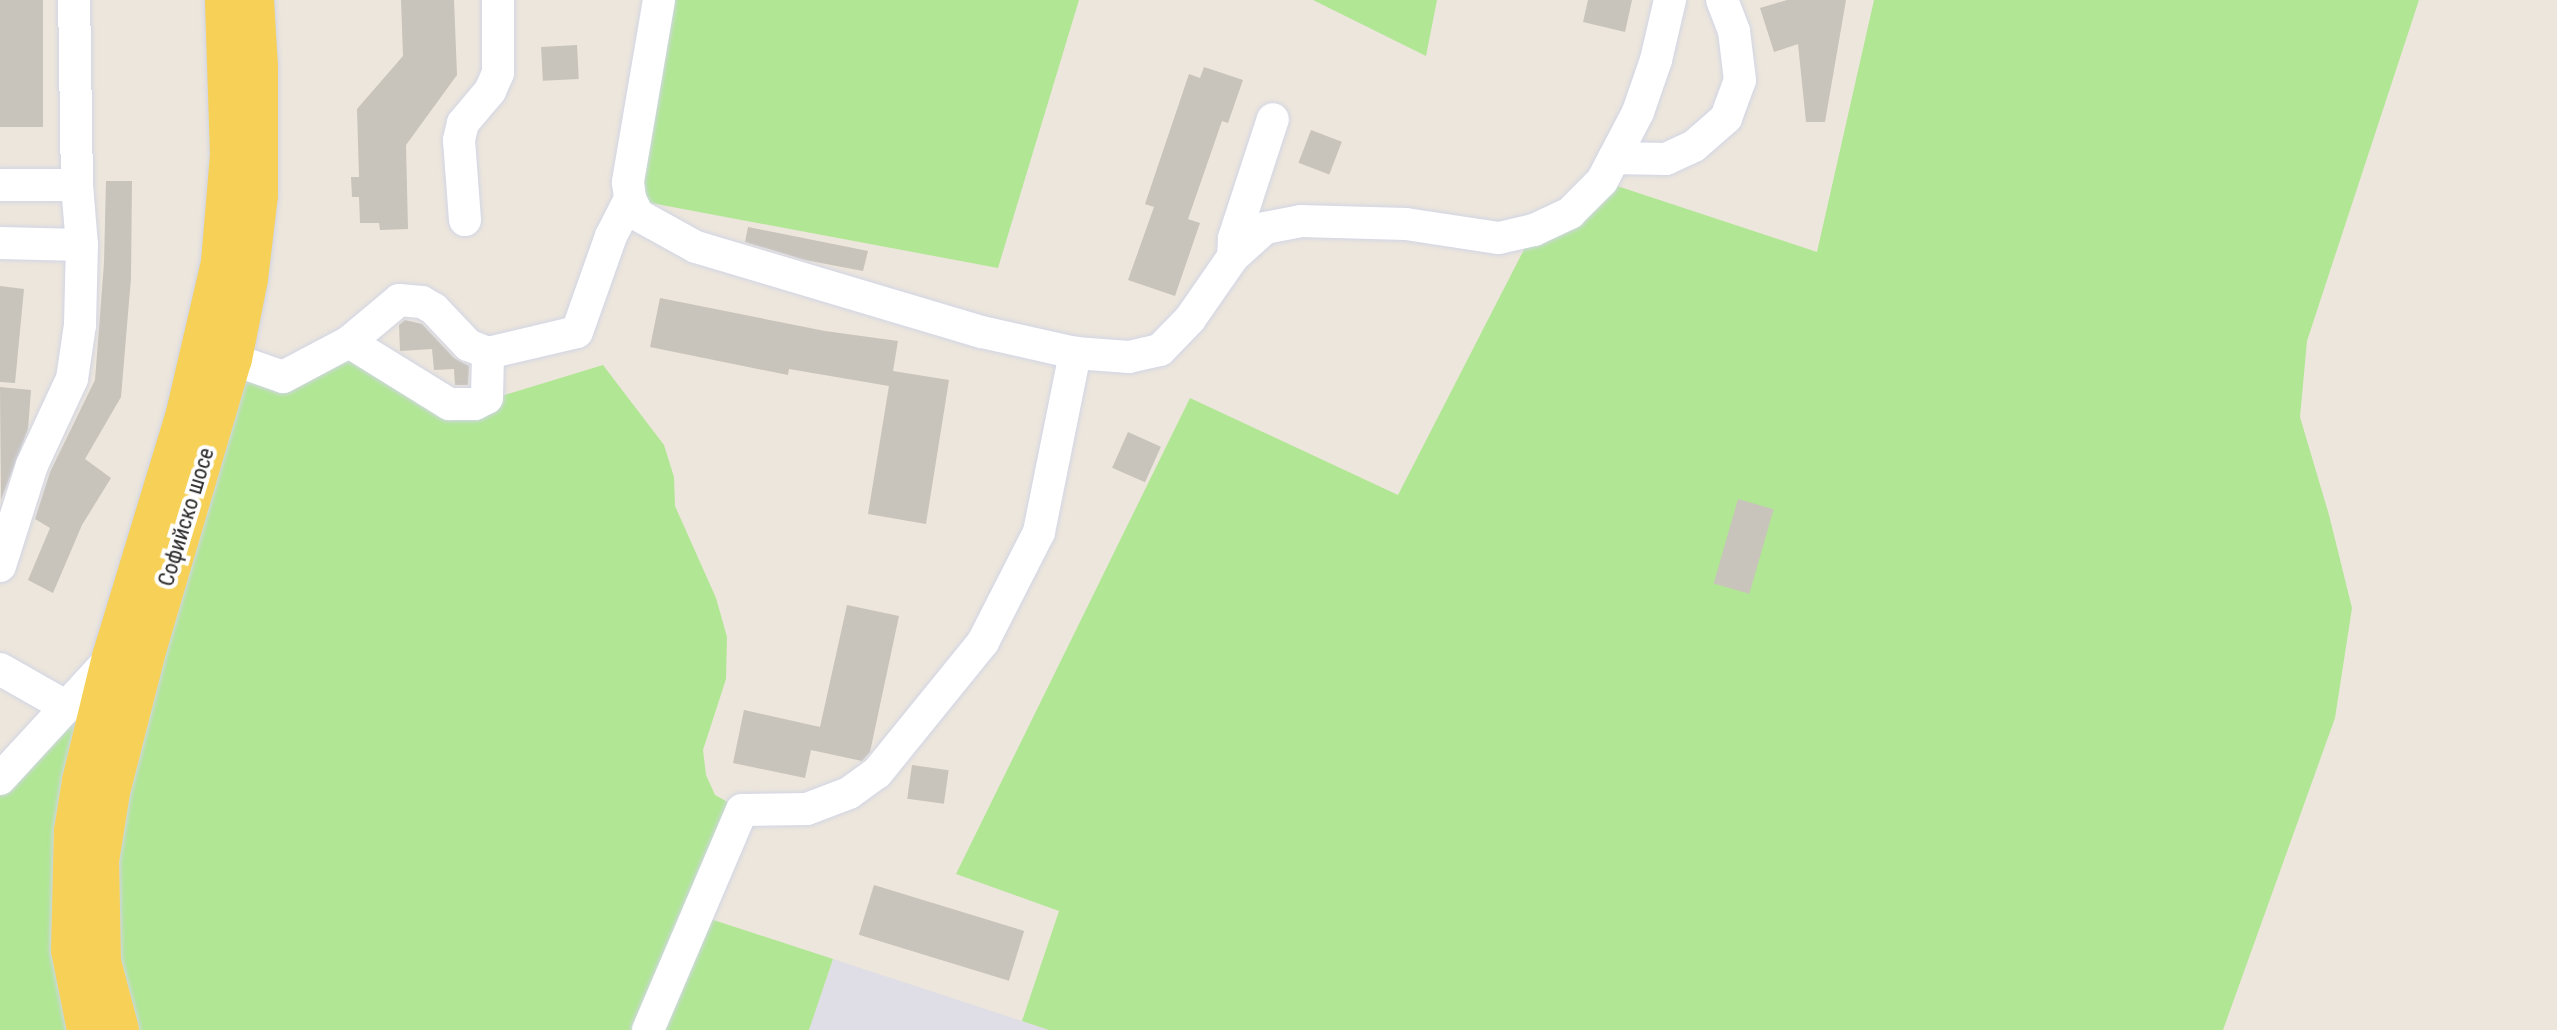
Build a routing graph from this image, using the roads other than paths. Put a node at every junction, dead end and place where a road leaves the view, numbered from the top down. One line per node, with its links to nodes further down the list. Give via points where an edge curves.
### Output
1 (74, 0): 11 (street)
2 (225, 0): 22 (main road, Софийско шосе, via 230,154 221,262 186,413)
3 (254, 0): 20 (main road, Софийско шосе, via 258,195)
4 (498, 0): 13 (street, via 498,73 463,123 459,140)
5 (659, 0): 12 (street, via 628,182)
6 (1670, 0): 9 (street, via 1647,86)
7 (1722, 0): 9 (street, via 1734,31 1740,80 1726,118 1694,146 1666,159)
8 (1273, 119): 16 (street, via 1234,238)
9 (1614, 158): 16 (street, via 1602,181 1570,213 1534,230 1499,238 1406,224 1301,221 1265,228)
10 (0, 185): 11 (street)
11 (77, 185): 15 (street)
12 (630, 199): 18 (street, via 577,332); 19 (street, via 638,215 696,247 982,332)
13 (465, 220)
14 (0, 243): 15 (street)
15 (82, 245): 21 (street, via 72,379 32,465)
16 (1233, 257): 19 (street, via 1190,319 1160,350 1129,357)
17 (349, 342): 18 (street, via 399,300 410,300 434,309 468,345); 18 (street, via 449,404 475,404 487,398); 20 (street, via 283,377)
18 (488, 353)
19 (1075, 353): 28 (street, via 1039,532 983,642 877,773 849,793 807,809 742,810)
20 (232, 359): 27 (main road, Софийско шосе, via 154,619 110,792 99,861 98,917 101,962)
21 (0, 566)
22 (112, 657): 24 (street); 26 (main road, Софийско шосе, via 82,781 70,876 71,950)
23 (0, 669): 24 (street)
24 (67, 707): 25 (street)
25 (0, 779)
26 (87, 1030)
27 (119, 1030)
28 (648, 1030)

